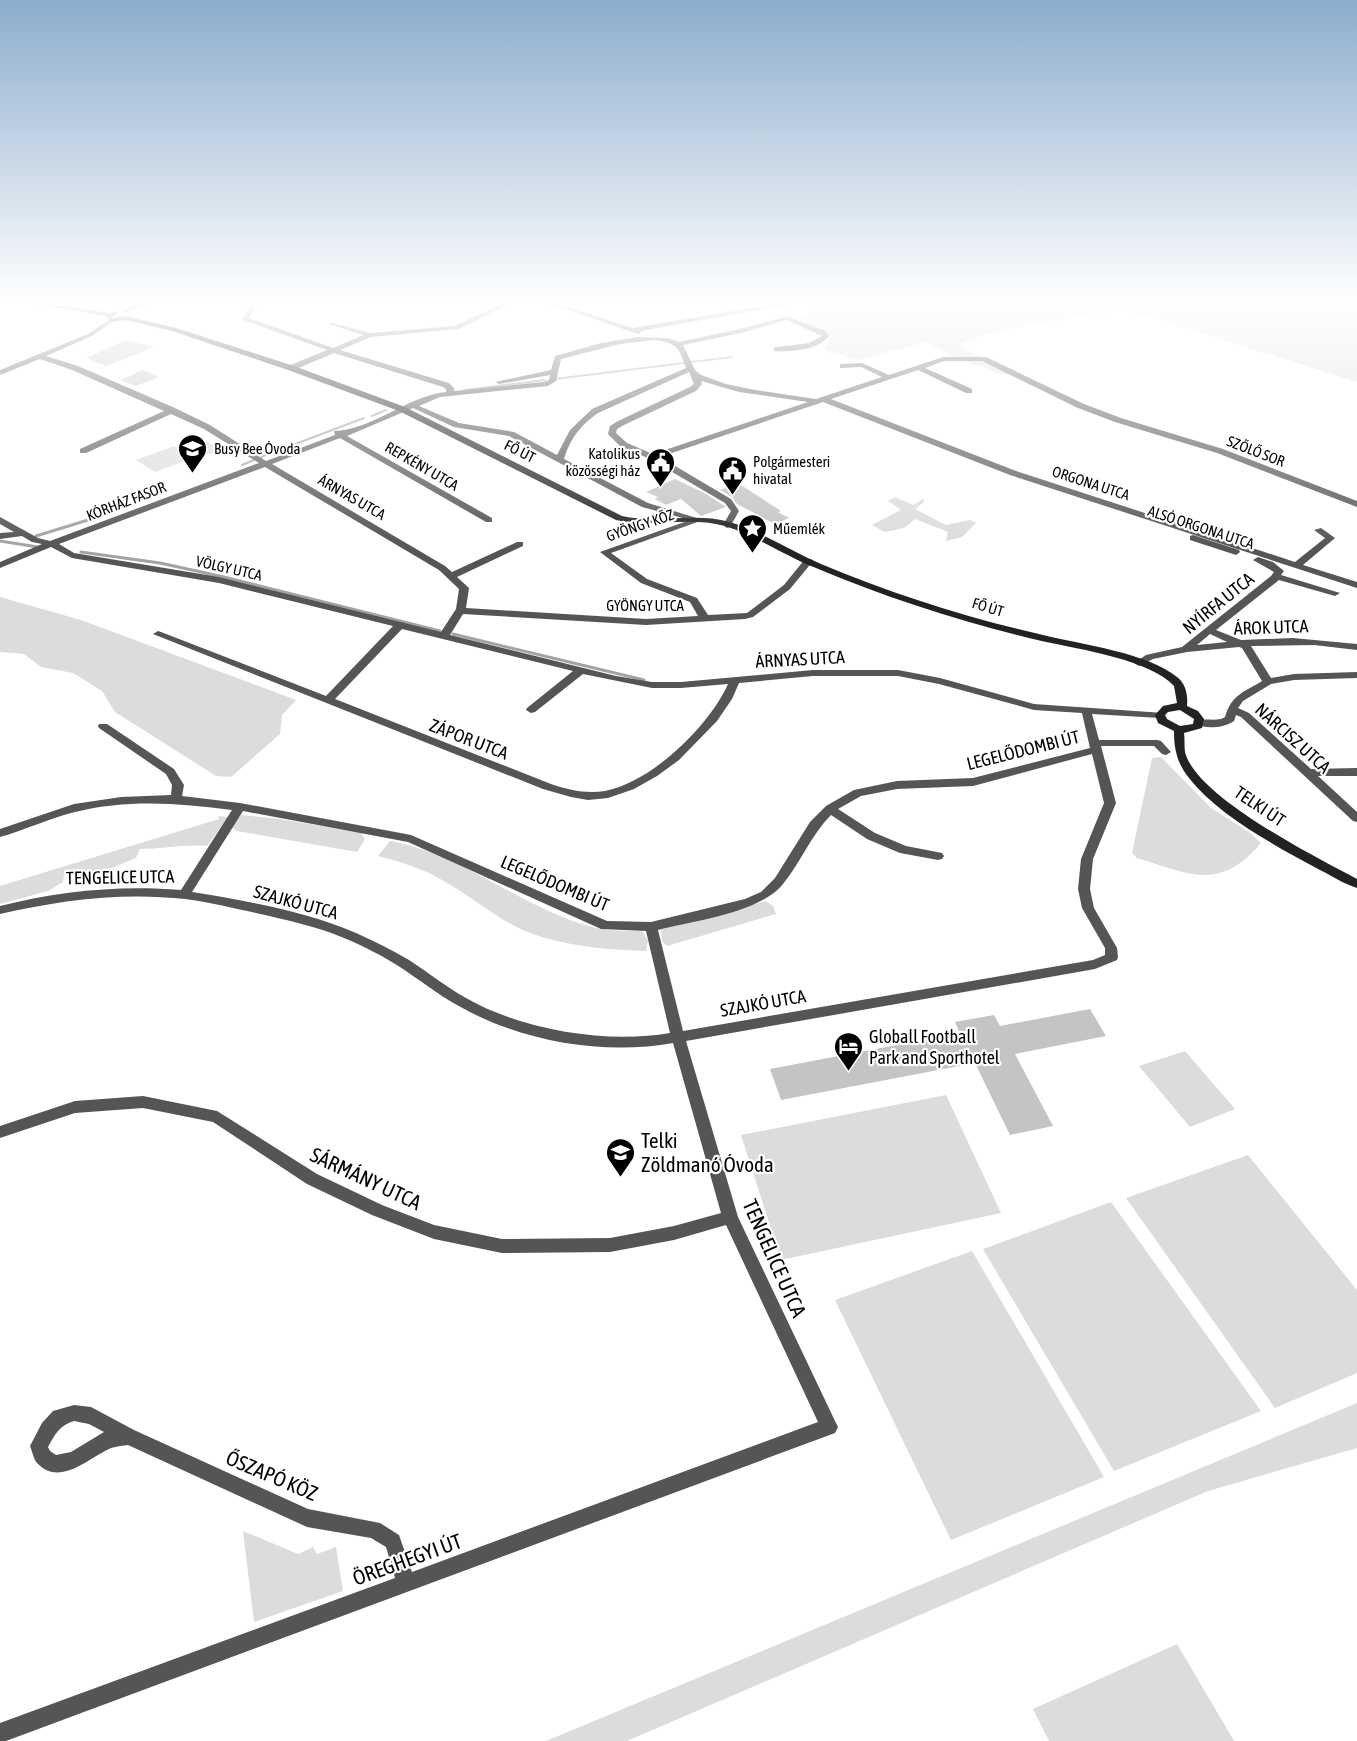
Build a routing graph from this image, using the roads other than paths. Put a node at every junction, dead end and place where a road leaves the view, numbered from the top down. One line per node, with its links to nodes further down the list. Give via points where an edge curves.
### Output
1 (113, 384): 18 (street, ÁRNYAS UTCA)
2 (335, 384): 17 (main road, FŐ ÚT)
3 (444, 384): 14 (street, via 450,388)
4 (484, 384): 12 (street)
5 (544, 384): 14 (street, KÓRHÁZ FASOR)
6 (653, 384): 22 (street, via 589,415 575,427)
7 (698, 384): 21 (street, via 613,428 616,440)
8 (718, 384): 15 (street, ORGONA UTCA)
9 (865, 384): 15 (street, SZŐLŐ SOR)
10 (955, 384): 13 (street)
11 (1038, 384): 25 (street, SZŐLŐ SOR, via 1109,417 1220,452)
12 (480, 385)
13 (969, 391)
14 (450, 394): 16 (street, KÓRHÁZ FASOR)
15 (817, 400): 21 (street, SZŐLŐ SOR); 24 (street, ORGONA UTCA, via 835,403)
16 (412, 405): 17 (street, KÓRHÁZ FASOR); 22 (street, FŐ ÚT, via 457,425 511,434)
17 (402, 409): 19 (street, KÓRHÁZ FASOR); 28 (main road, FŐ ÚT, via 619,518 642,522)
18 (172, 410): 20 (street); 23 (street, ÁRNYAS UTCA)
19 (338, 434): 23 (street, KÓRHÁZ FASOR); 27 (street, REPKÉNY UTCA)
20 (83, 451)
21 (653, 458): 29 (street, via 734,506)
22 (560, 459): 28 (street, FŐ ÚT, via 645,505)
23 (263, 462): 33 (street, KÓRHÁZ FASOR); 39 (street, ÁRNYAS UTCA)
24 (1013, 472): 37 (street, ORGONA UTCA); 38 (street, ALSÓ ORGONA UTCA, via 1051,492 1270,564)
25 (1357, 504)
26 (0, 520): 31 (street, VÖLGY UTCA)
27 (489, 520)
28 (699, 520): 29 (main road, FŐ ÚT); 43 (street, GYÖNGY KÖZ, via 604,552 644,581 694,600)
29 (727, 525): 35 (main road, FŐ ÚT)
30 (1318, 531): 37 (street, via 1331,538)
31 (26, 533): 32 (street); 33 (street, VÖLGY UTCA, via 35,540)
32 (0, 536)
33 (53, 544): 36 (street, KÓRHÁZ FASOR); 44 (street, VÖLGY UTCA, via 72,555 208,578)
34 (520, 544): 39 (street)
35 (808, 561): 43 (street, GYÖNGY UTCA, via 787,587 750,615); 51 (main road, FŐ ÚT, via 974,618)
36 (0, 565)
37 (1296, 565): 40 (street, ORGONA UTCA)
38 (1278, 574): 41 (street, ALSÓ ORGONA UTCA); 45 (street, NYÍRFA UTCA)
39 (452, 576): 42 (street, via 464,588)
40 (1357, 585)
41 (1335, 593)
42 (462, 611): 43 (street, GYÖNGY UTCA, via 646,622); 47 (street)
43 (705, 619)
44 (398, 627): 47 (street, ÁRNYAS UTCA); 56 (street)
45 (1211, 631): 48 (street); 50 (street, NYÍRFA UTCA)
46 (158, 634): 56 (street, ZÁPOR UTCA)
47 (443, 637): 52 (street, ÁRNYAS UTCA)
48 (1243, 643): 49 (street, ÁROK UTCA, via 1314,642); 50 (street, ÁROK UTCA); 55 (street)
49 (1357, 647)
50 (1186, 649): 51 (street, NYÍRFA UTCA, via 1152,655)
51 (1139, 663): 57 (main road, FŐ ÚT, via 1173,679 1181,688)
52 (580, 671): 54 (street, ÁRNYAS UTCA, via 652,685); 59 (street)
53 (1357, 675): 55 (street, via 1294,676)
54 (735, 680): 56 (street, ZÁPOR UTCA, via 716,716 687,747 639,780 601,796 555,789); 60 (street, ÁRNYAS UTCA, via 813,673 898,673 1034,707)
55 (1269, 681): 58 (street, via 1239,699)
56 (328, 700)
57 (1182, 707): 61 (main road, via 1167,708); 62 (main road)
58 (1233, 709): 62 (street, via 1224,723); 68 (street, NÁRCISZ UTCA, via 1245,715)
59 (531, 710)
60 (1086, 710): 61 (street, ÁRNYAS UTCA); 65 (street, SZAJKÓ UTCA)
61 (1160, 715): 64 (main road, via 1165,724)
62 (1198, 719): 64 (main road, via 1190,730)
63 (103, 726): 69 (street, via 170,772 178,785)
64 (1179, 730): 75 (main road, TELKI ÚT, via 1178,753 1199,784 1270,836)
65 (1095, 747): 66 (street, LEGELŐDOMBI ÚT, via 1157,743); 71 (street, LEGELŐDOMBI ÚT, via 973,782 897,785 858,793); 79 (street, SZAJKÓ UTCA, via 1110,803 1088,859 1084,889 1088,908 1111,948 1112,957 1095,964)
66 (1166, 752)
67 (1357, 772): 68 (street)
68 (1309, 773): 72 (street, NÁRCISZ UTCA)
69 (176, 800): 70 (street, LEGELŐDOMBI ÚT); 73 (street, LEGELŐDOMBI ÚT, via 121,801 74,808)
70 (240, 807): 76 (street, TENGELICE UTCA); 78 (street, LEGELŐDOMBI ÚT, via 411,839 606,926)
71 (830, 809): 74 (street, via 872,836 904,850); 78 (street, LEGELŐDOMBI ÚT, via 814,825 765,895 748,903)
72 (1357, 818)
73 (0, 832)
74 (938, 856)
75 (1357, 884)
76 (184, 895): 77 (street, TENGELICE UTCA, via 72,895); 79 (street, SZAJKÓ UTCA, via 286,915 343,933 397,959 468,1006 550,1034 612,1043)
77 (0, 910)
78 (651, 927): 79 (street, TENGELICE UTCA)
79 (678, 1037): 81 (street, TENGELICE UTCA)
80 (0, 1132): 81 (street, SÁRMÁNY UTCA, via 75,1107 143,1102 217,1117 312,1179 376,1210 434,1232 502,1246 610,1245)
81 (730, 1218): 82 (street, TENGELICE UTCA)
82 (829, 1427): 84 (street, ÖREGHEGYI ÚT)
83 (128, 1436): 84 (street, ŐSZAPÓ KÖZ, via 307,1518 374,1529 393,1541)
84 (406, 1584): 85 (street, ÖREGHEGYI ÚT)
85 (0, 1732)

